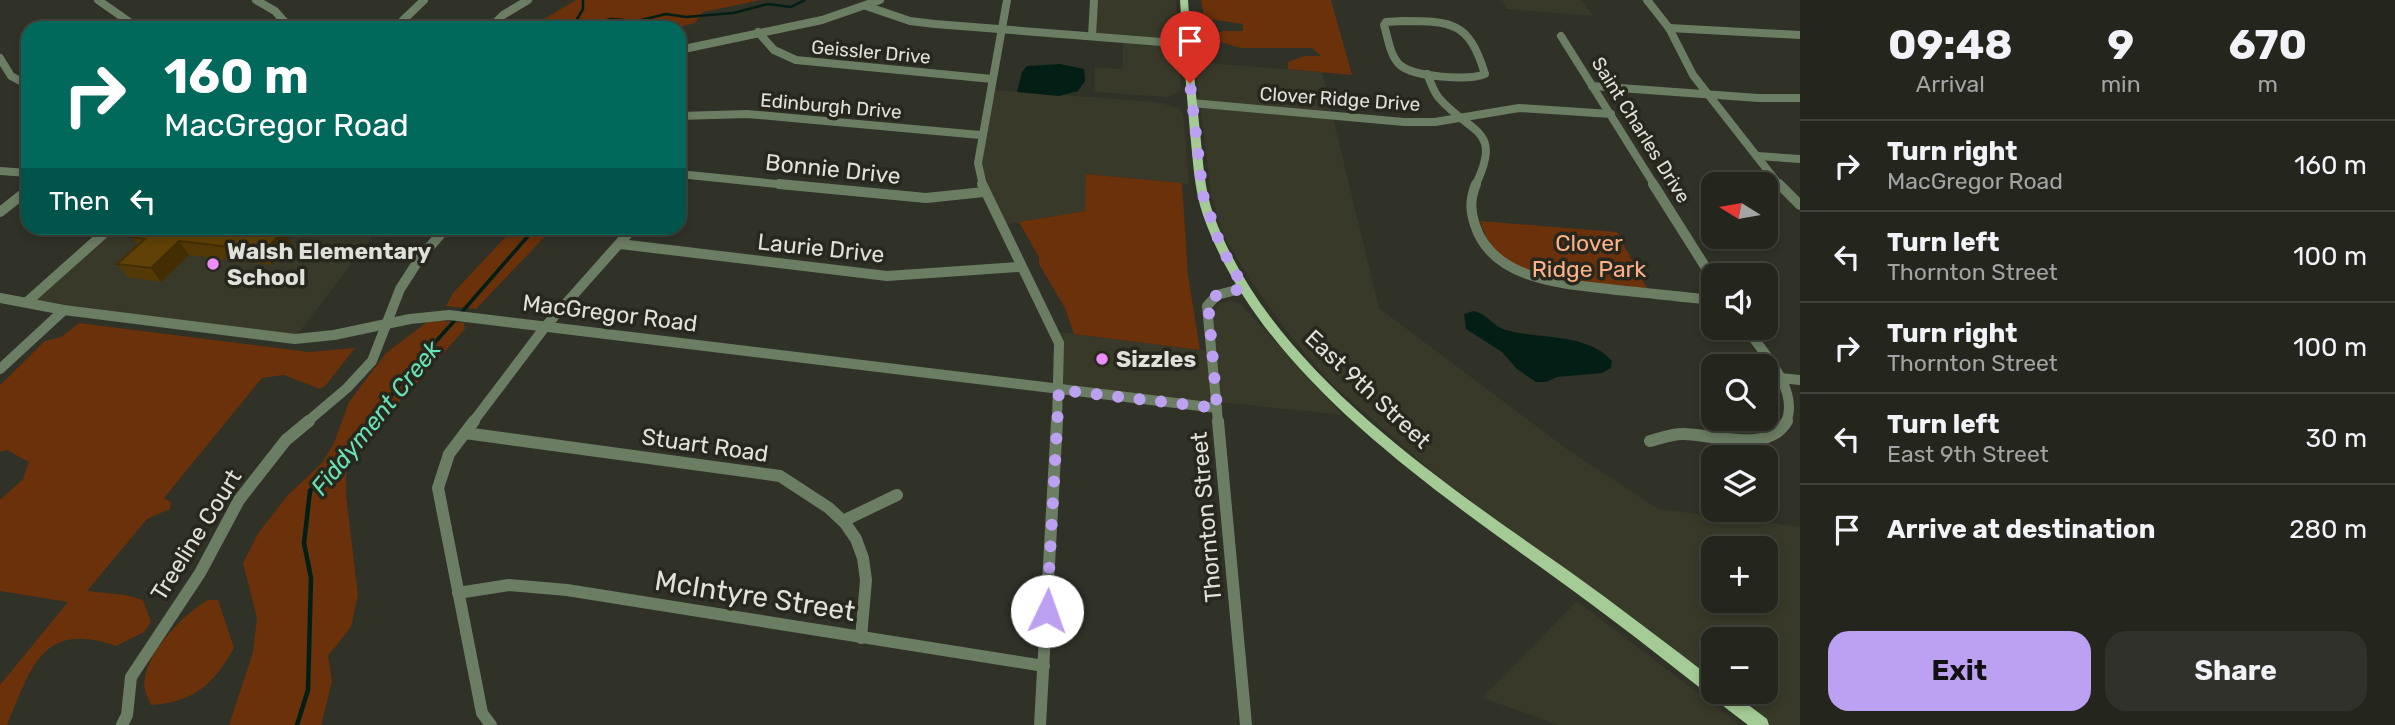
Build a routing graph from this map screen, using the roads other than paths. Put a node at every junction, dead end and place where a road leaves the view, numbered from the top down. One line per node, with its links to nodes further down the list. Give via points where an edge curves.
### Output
1 (98, 0): 12 (street)
2 (274, 0): 10 (street)
3 (424, 0): 14 (street)
4 (528, 0): 15 (street)
5 (880, 0): 11 (street)
6 (1007, 0): 17 (street)
7 (1094, 0): 20 (street)
8 (1184, 0): 22 (main road, East 9th Street)
9 (1647, 0): 16 (street)
10 (259, 2): 13 (street)
11 (866, 6): 17 (street, via 910,21); 18 (street)
12 (128, 21)
13 (282, 21)
14 (402, 21)
15 (497, 21)
16 (1669, 28): 19 (street); 29 (street)
17 (1001, 30): 20 (street); 26 (street)
18 (758, 32): 23 (street); 26 (street, Geissler Drive, via 765,46 796,60)
19 (1800, 35)
20 (1092, 36): 22 (street)
21 (1561, 36): 28 (street, Saint Charles Drive)
22 (1186, 44): 31 (main road, East 9th Street)
23 (686, 48)
24 (0, 58): 27 (street, via 11,76)
25 (1427, 74): 25 (street, via 1476,78 1485,74 1467,35 1458,27 1386,22 1398,65 1408,72); 34 (street, via 1440,99)
26 (992, 79): 35 (street)
27 (21, 81)
28 (1592, 86): 29 (street); 32 (street, Saint Charles Drive)
29 (1708, 95): 30 (street); 36 (street)
30 (1800, 98)
31 (1192, 103): 34 (street, Clover Ridge Drive, via 1404,122); 51 (main road, East 9th Street, via 1203,195 1221,247)
32 (1611, 114): 34 (street, Clover Ridge Drive, via 1519,108); 49 (street, Saint Charles Drive)
33 (686, 115): 35 (street, Edinburgh Drive, via 747,114)
34 (1462, 117): 53 (street, via 1481,136 1488,158 1474,183 1471,212 1484,244 1506,264 1555,283)
35 (981, 135): 41 (street, via 978,163)
36 (1757, 156): 37 (street); 43 (street)
37 (1800, 159)
38 (0, 170): 39 (street)
39 (21, 172)
40 (686, 175): 41 (street, Bonnie Drive, via 926,198)
41 (984, 192): 50 (street)
42 (21, 196): 44 (street)
43 (1800, 205)
44 (0, 212)
45 (102, 235): 54 (street)
46 (441, 235): 56 (street, Treeline Court, via 400,289)
47 (628, 235): 48 (street)
48 (620, 244): 50 (street, Laurie Drive, via 887,276); 57 (street)
49 (1703, 263)
50 (1019, 267): 62 (street, via 1059,343)
51 (1244, 288): 63 (street, Thornton Street, via 1208,302); 71 (main road, East 9th Street, via 1282,338 1361,420 1493,526)
52 (0, 298): 54 (street, MacGregor Road)
53 (1701, 299)
54 (27, 302): 55 (street, MacGregor Road)
55 (64, 310): 56 (street, MacGregor Road, via 295,339 324,339); 59 (street)
56 (388, 323): 57 (street, MacGregor Road, via 422,315 449,315); 73 (street, Treeline Court, via 372,361 286,440 239,500 200,573 131,677)
57 (545, 327): 62 (street, MacGregor Road); 64 (street)
58 (1754, 340): 60 (street)
59 (0, 369)
60 (1780, 378): 61 (street); 65 (street, via 1795,409 1796,422 1788,432 1771,440 1681,433)
61 (1800, 380)
62 (1059, 390): 63 (street, MacGregor Road); 70 (street)
63 (1217, 408): 76 (street, Thornton Street)
64 (465, 433): 67 (street, Stuart Road, via 780,476); 68 (street, via 449,454 438,488)
65 (1650, 441)
66 (897, 495): 67 (street)
67 (845, 520): 69 (street, Stuart Road, via 863,550 867,596)
68 (458, 593): 69 (street, McIntyre Street, via 509,585 567,590); 74 (street, via 482,713)
69 (861, 638): 70 (street, McIntyre Street)
70 (1044, 666): 75 (street)
71 (1701, 679)
72 (1733, 704): 77 (main road, East 9th Street)
73 (122, 725)
74 (491, 725)
75 (1040, 725)
76 (1246, 725)
77 (1761, 725)

